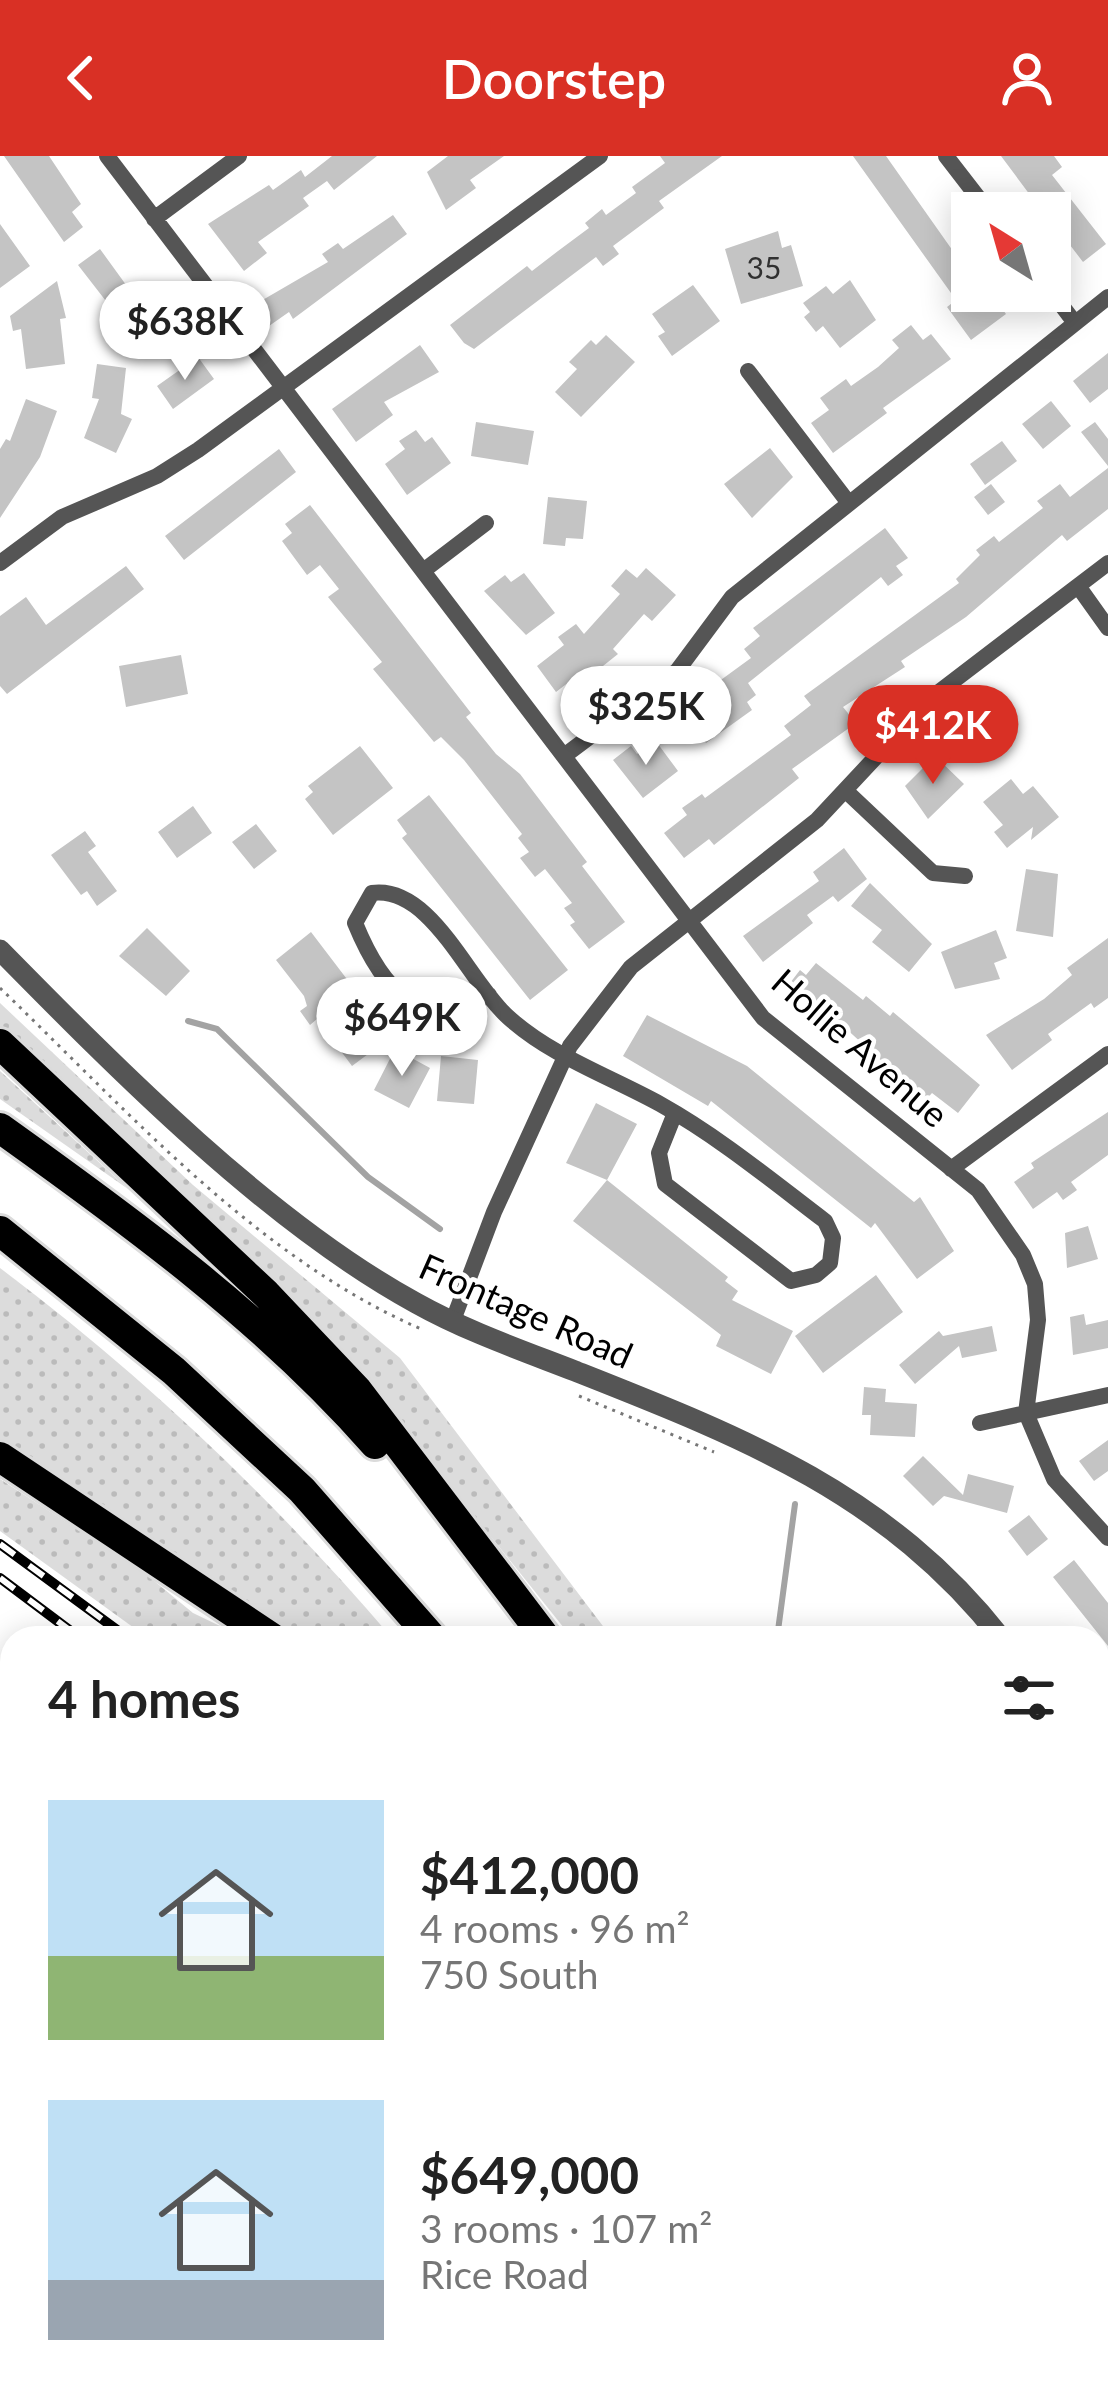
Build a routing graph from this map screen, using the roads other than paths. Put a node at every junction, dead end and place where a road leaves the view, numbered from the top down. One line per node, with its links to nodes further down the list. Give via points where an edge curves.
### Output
1 (107, 156): 6 (street, Hollie Avenue)
2 (238, 156): 6 (street)
3 (946, 156): 5 (street)
4 (591, 158): 11 (street)
5 (974, 192)
6 (154, 219): 11 (street, Hollie Avenue)
7 (1108, 297): 9 (street)
8 (1067, 312): 9 (street)
9 (1075, 323): 12 (street)
10 (748, 371): 12 (street)
11 (283, 387): 14 (street, via 157,476 62,517); 16 (street, Hollie Avenue)
12 (848, 502): 19 (street, via 732,597 677,670)
13 (486, 523): 16 (street)
14 (0, 563)
15 (1108, 563): 17 (street)
16 (424, 571): 19 (street, Hollie Avenue)
17 (1078, 586): 18 (street); 20 (street, via 932,698)
18 (1108, 628)
19 (564, 756): 22 (street, Hollie Avenue)
20 (846, 791): 21 (street, via 933,873); 22 (street)
21 (964, 876)
22 (686, 921): 27 (street, via 631,967); 30 (street, Hollie Avenue, via 763,1018)
23 (0, 950): 32 (street, Frontage Road, via 270,1204 337,1256)
24 (489, 995): 24 (street, via 462,1010 422,1010 363,944 355,923 361,907 372,893 393,890 415,902); 27 (street, via 531,1036)
25 (0, 1044): 41 (highway, via 357,1390)
26 (1108, 1054): 30 (street)
27 (566, 1055): 28 (street); 32 (street)
28 (675, 1113): 28 (street, via 825,1221 830,1263 791,1280 665,1184 659,1154)
29 (0, 1128): 40 (highway, via 137,1225 323,1385)
30 (951, 1169): 34 (street, Hollie Avenue, via 978,1190 1035,1284)
31 (0, 1231): 39 (highway, via 286,1475)
32 (452, 1323): 42 (street, Frontage Road, via 780,1456 874,1513 943,1568)
33 (1108, 1395): 34 (street)
34 (1026, 1413): 35 (street); 37 (street, via 1054,1479)
35 (980, 1423)
36 (0, 1457): 38 (highway)
37 (1108, 1538)
38 (254, 1626)
39 (421, 1626)
40 (534, 1626)
41 (536, 1626)
42 (991, 1626)

